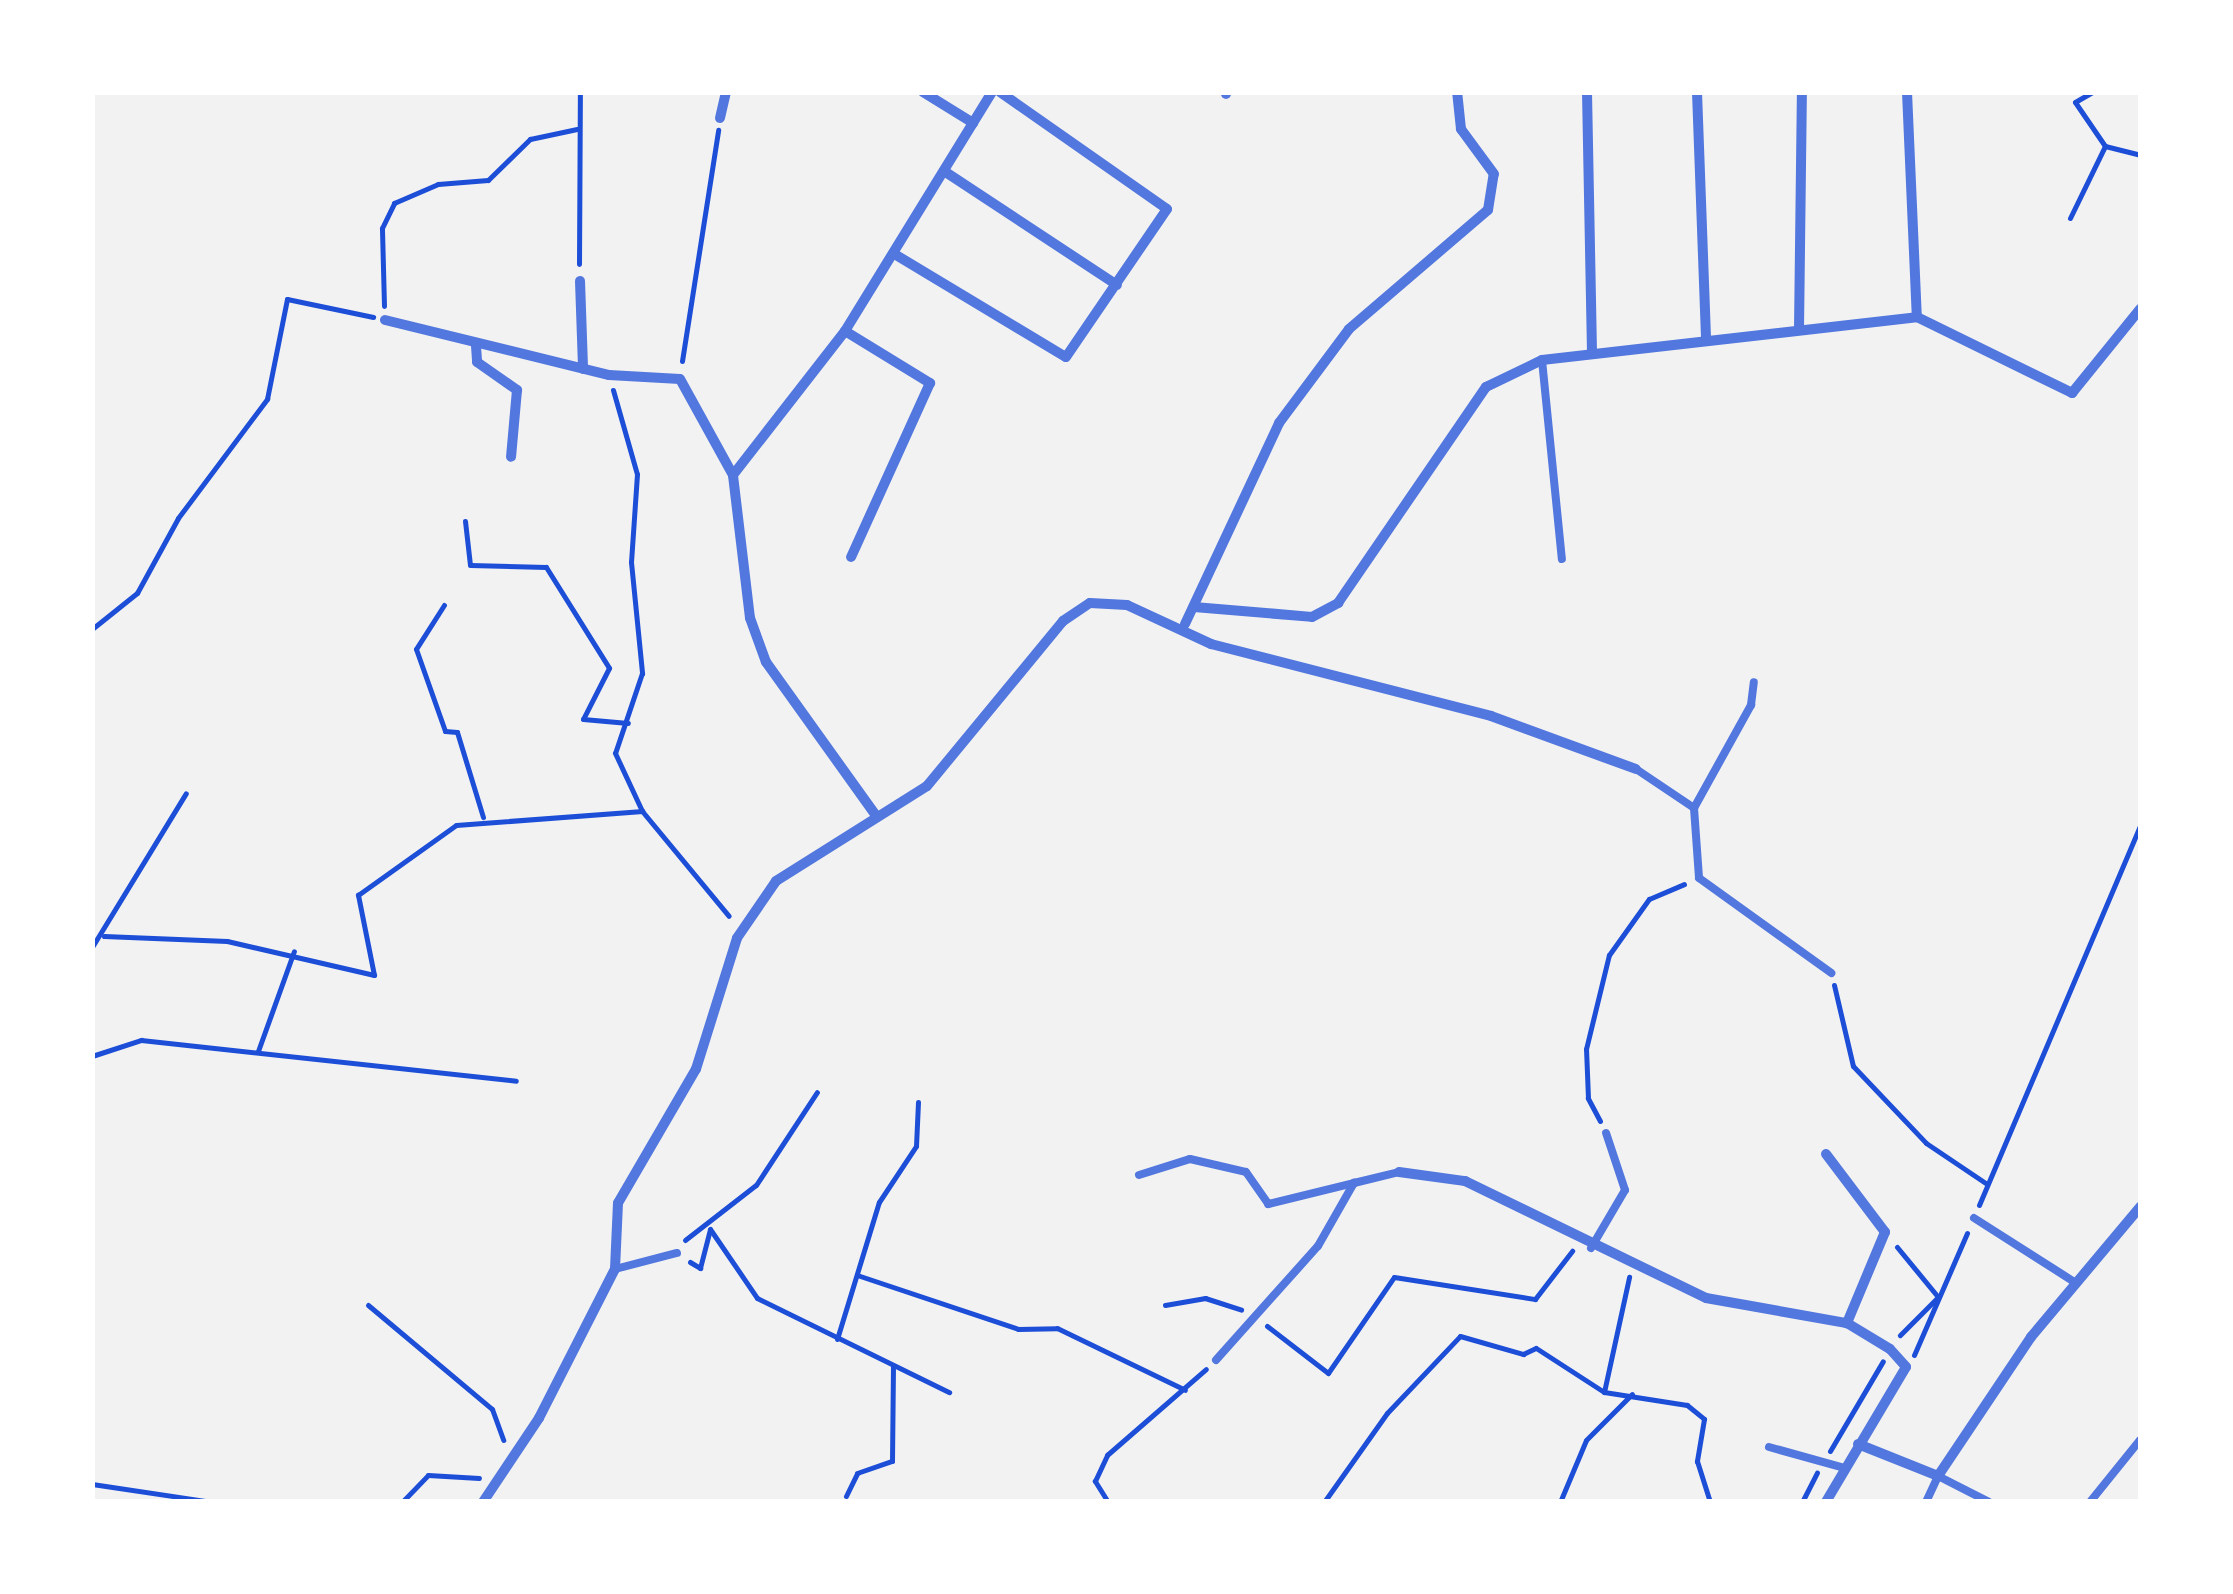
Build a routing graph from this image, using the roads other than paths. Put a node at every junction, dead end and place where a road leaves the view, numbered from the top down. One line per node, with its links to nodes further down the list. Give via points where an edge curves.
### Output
1 (726, 92): 10 (street)
2 (922, 92): 11 (street)
3 (992, 92): 11 (street)
4 (1000, 92): 15 (street, via 1167,209)
5 (1457, 92): 30 (street, via 1461,129 1494,174 1488,210 1350,329 1278,423)
6 (1587, 92): 23 (street)
7 (1697, 92): 21 (street)
8 (1802, 92): 19 (street)
9 (1907, 92): 17 (street)
10 (720, 118)
11 (973, 123): 12 (street)
12 (944, 170): 13 (street); 15 (street)
13 (896, 255): 15 (street, via 1066,358); 20 (street)
14 (580, 281): 25 (street)
15 (1117, 285)
16 (2140, 309): 17 (street, via 2072,393)
17 (1917, 317): 19 (street)
18 (385, 320): 22 (street)
19 (1799, 330): 21 (street)
20 (845, 332): 27 (street); 28 (street, via 930,382)
21 (1706, 340): 23 (street)
22 (476, 346): 25 (street); 26 (street, via 477,362 518,390)
23 (1592, 352): 24 (street)
24 (1542, 360): 29 (lane); 30 (street, via 1486,387 1338,602 1312,618)
25 (582, 369): 27 (street, via 680,379)
26 (511, 457)
27 (733, 475): 35 (street, via 750,618 766,662)
28 (851, 557)
29 (1562, 559)
30 (1194, 607): 31 (street)
31 (1185, 624): 33 (street, via 1211,644 1490,716); 35 (street, via 1090,603 1063,621 927,786)
32 (1754, 682): 34 (lane, via 1751,705)
33 (1636, 769): 34 (lane)
34 (1694, 808): 36 (lane, via 1699,878)
35 (877, 817): 46 (street, via 776,881 737,938 696,1069 618,1202)
36 (1832, 973)
37 (1606, 1133): 44 (lane, via 1625,1190)
38 (1826, 1154): 48 (street, via 1885,1232)
39 (1399, 1172): 41 (lane); 44 (street, via 1464,1181)
40 (1139, 1175): 41 (lane, via 1190,1158 1246,1172 1268,1204)
41 (1354, 1183): 49 (lane, via 1318,1246)
42 (2140, 1208): 47 (street)
43 (1974, 1218): 47 (lane)
44 (1585, 1245): 48 (street, via 1706,1298)
45 (677, 1253): 46 (lane)
46 (615, 1270): 55 (street)
47 (2076, 1284): 54 (street)
48 (1847, 1324): 51 (street, via 1890,1349 1906,1368)
49 (1216, 1360)
50 (2140, 1440): 59 (lane)
51 (1858, 1444): 53 (street); 54 (street)
52 (1769, 1447): 53 (lane)
53 (1844, 1468): 56 (street)
54 (1938, 1476): 57 (lane); 58 (lane)
55 (484, 1502)
56 (1826, 1502)
57 (1926, 1502)
58 (1990, 1502)
59 (2090, 1502)

